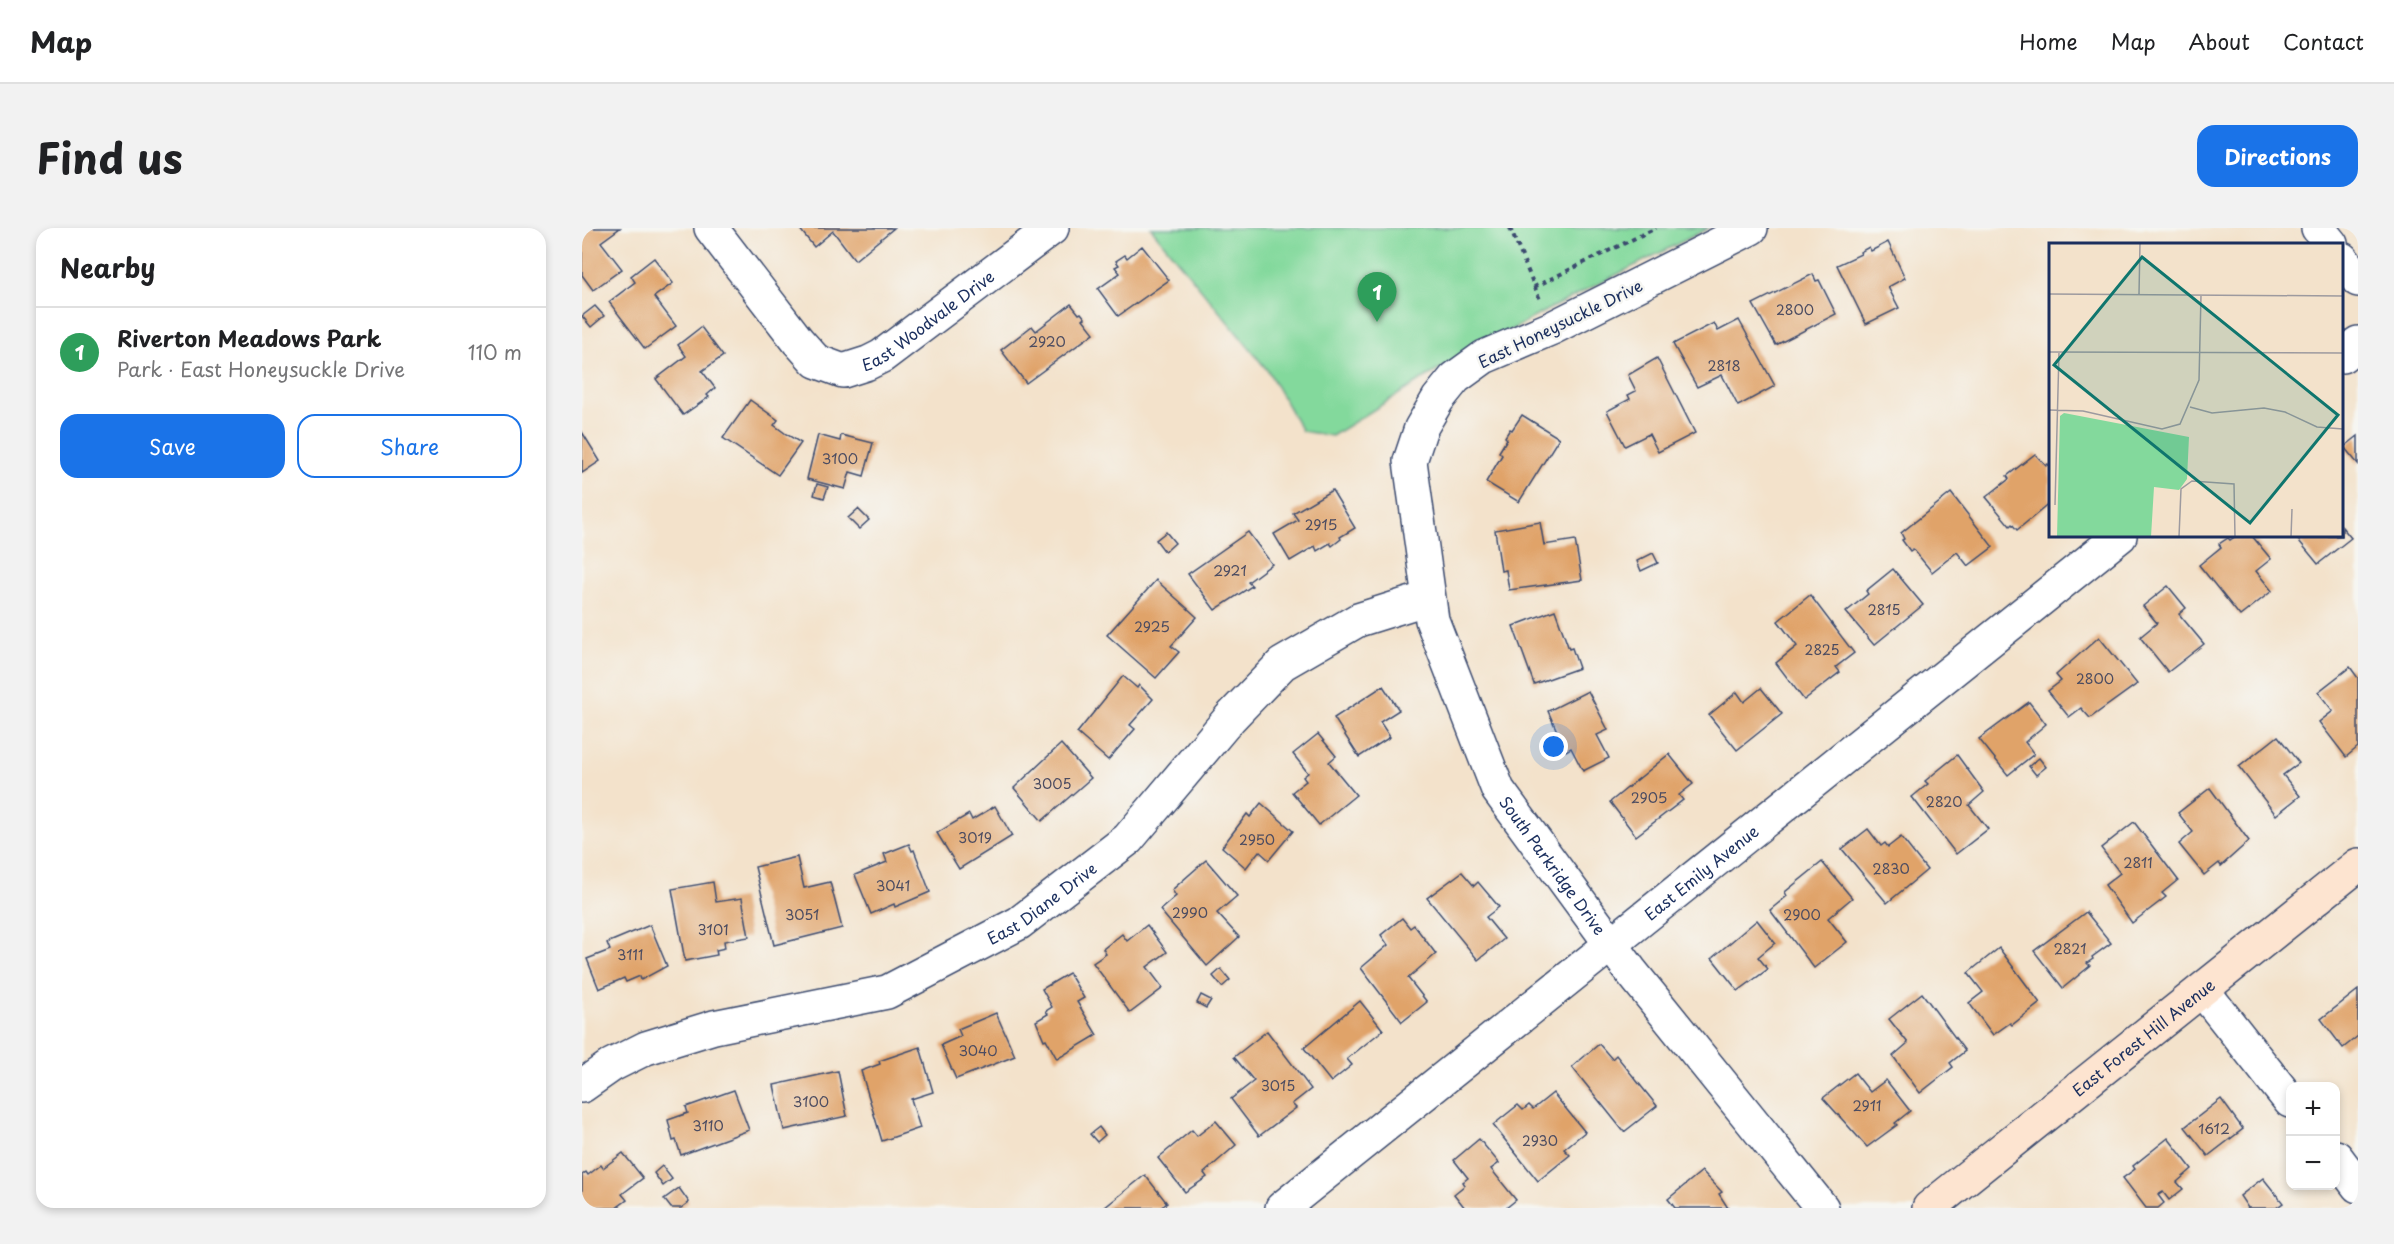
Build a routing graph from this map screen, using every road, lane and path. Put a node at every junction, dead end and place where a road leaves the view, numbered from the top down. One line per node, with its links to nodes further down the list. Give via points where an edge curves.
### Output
1 (711, 228): 2 (street, East Woodvale Drive, via 816,361 843,370 882,356)
2 (1052, 228)
3 (1510, 228): 10 (path)
4 (1656, 228): 10 (path)
5 (1751, 228): 11 (street, East Honeysuckle Drive)
6 (2318, 228): 7 (street)
7 (2330, 243)
8 (2343, 260): 9 (street)
9 (2358, 280)
10 (1534, 287): 11 (path)
11 (1552, 328): 14 (street, East Honeysuckle Drive, via 1484,357 1455,378 1421,428)
12 (2358, 343): 13 (street)
13 (2343, 355)
14 (1410, 461): 16 (street, South Parkridge Drive)
15 (2119, 537): 18 (street, East Emily Avenue)
16 (1428, 598): 18 (street, South Parkridge Drive, via 1431,620 1498,790); 20 (street, East Diane Drive, via 1358,620 1282,664 1230,718 1128,839 1018,923 887,992 714,1027 646,1048)
17 (2358, 865): 19 (street, East Forest Hill Avenue)
18 (1611, 945): 24 (street, East Emily Avenue); 25 (street, South Parkridge Drive)
19 (2203, 991): 21 (street); 26 (street, East Forest Hill Avenue)
20 (582, 1086)
21 (2286, 1096)
22 (2340, 1162): 23 (street)
23 (2358, 1186)
24 (1282, 1208)
25 (1822, 1208)
26 (1929, 1208)

